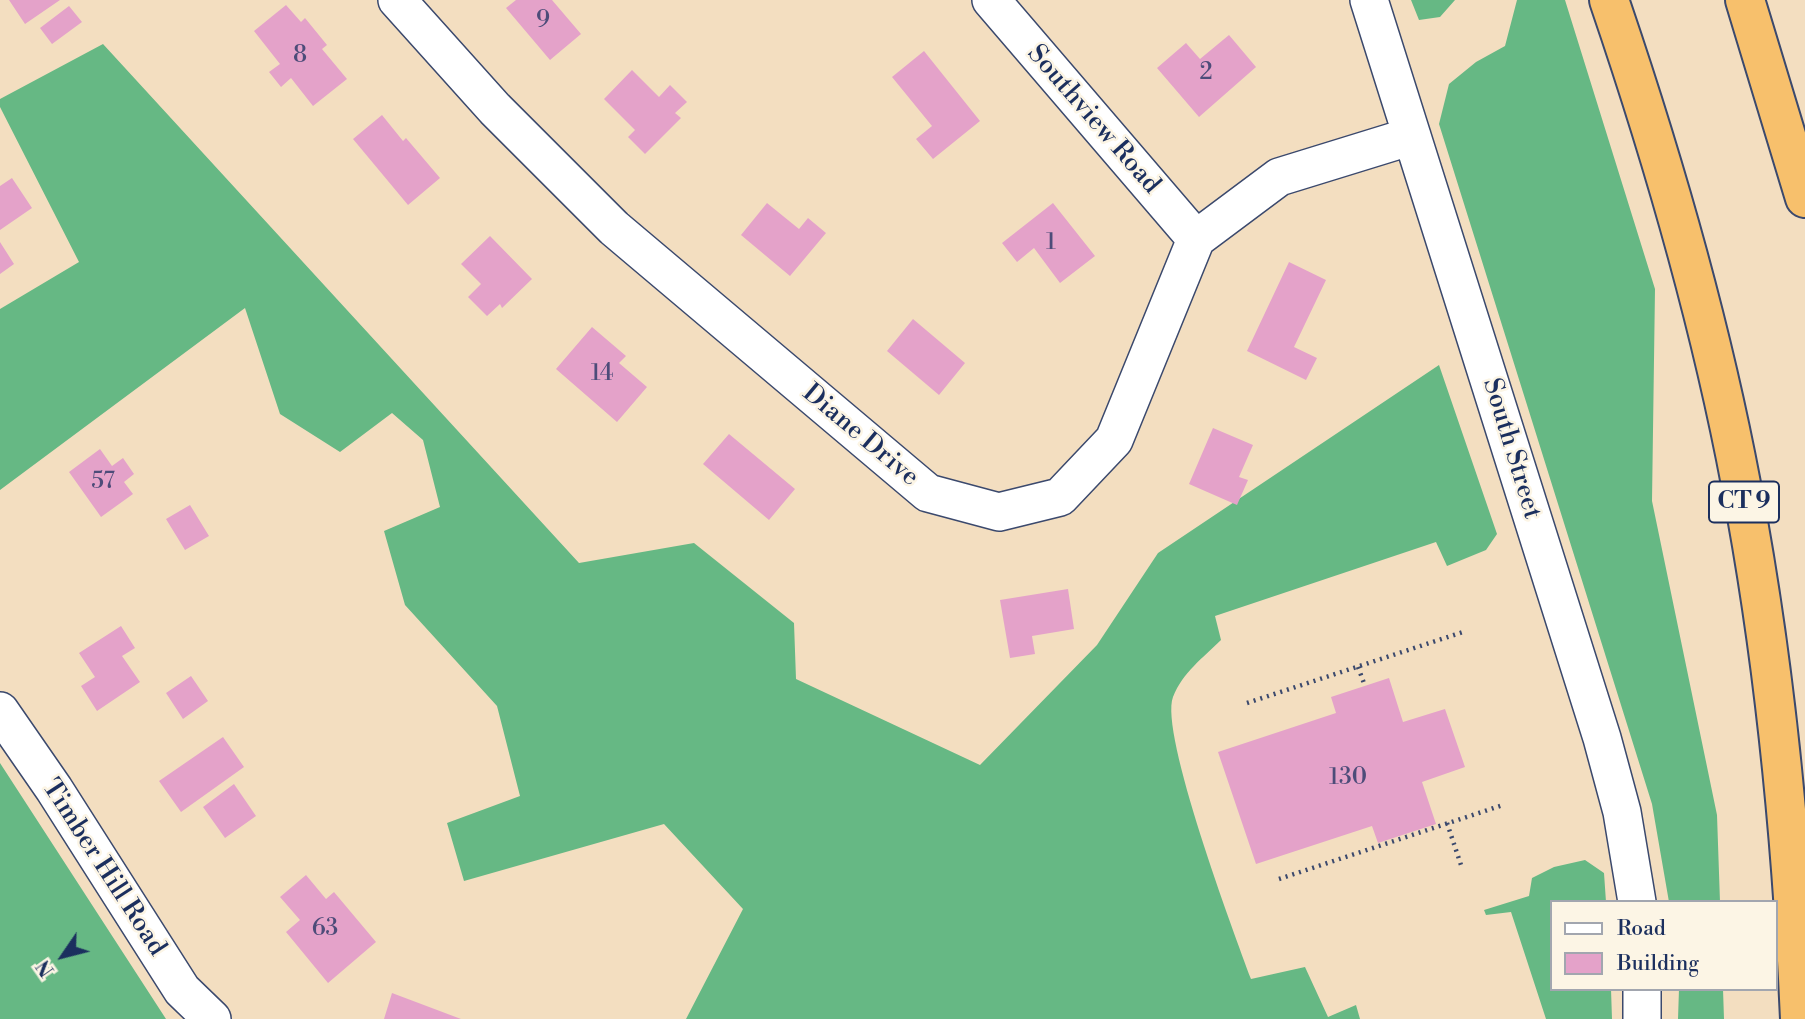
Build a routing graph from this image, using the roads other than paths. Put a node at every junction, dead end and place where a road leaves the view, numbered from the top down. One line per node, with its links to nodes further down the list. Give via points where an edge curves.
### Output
1 (397, 0): 8 (street, Diane Drive, via 495,109 614,228 928,493 999,512 1059,497 1114,440)
2 (991, 0): 8 (street, Southview Road)
3 (1369, 0): 6 (street, South Street)
4 (1609, 0): 14 (highway, CT 9, via 1693,275 1741,484 1782,758)
5 (1745, 0): 7 (highway)
6 (1412, 136): 8 (street, via 1279,177); 10 (street, South Street, via 1602,738 1622,812)
7 (1805, 198)
8 (1196, 239)
9 (0, 711): 12 (street, Timber Hill Road, via 182,990)
10 (1637, 900)
11 (1642, 991): 13 (street)
12 (212, 1019)
13 (1642, 1019)
14 (1800, 1019)

